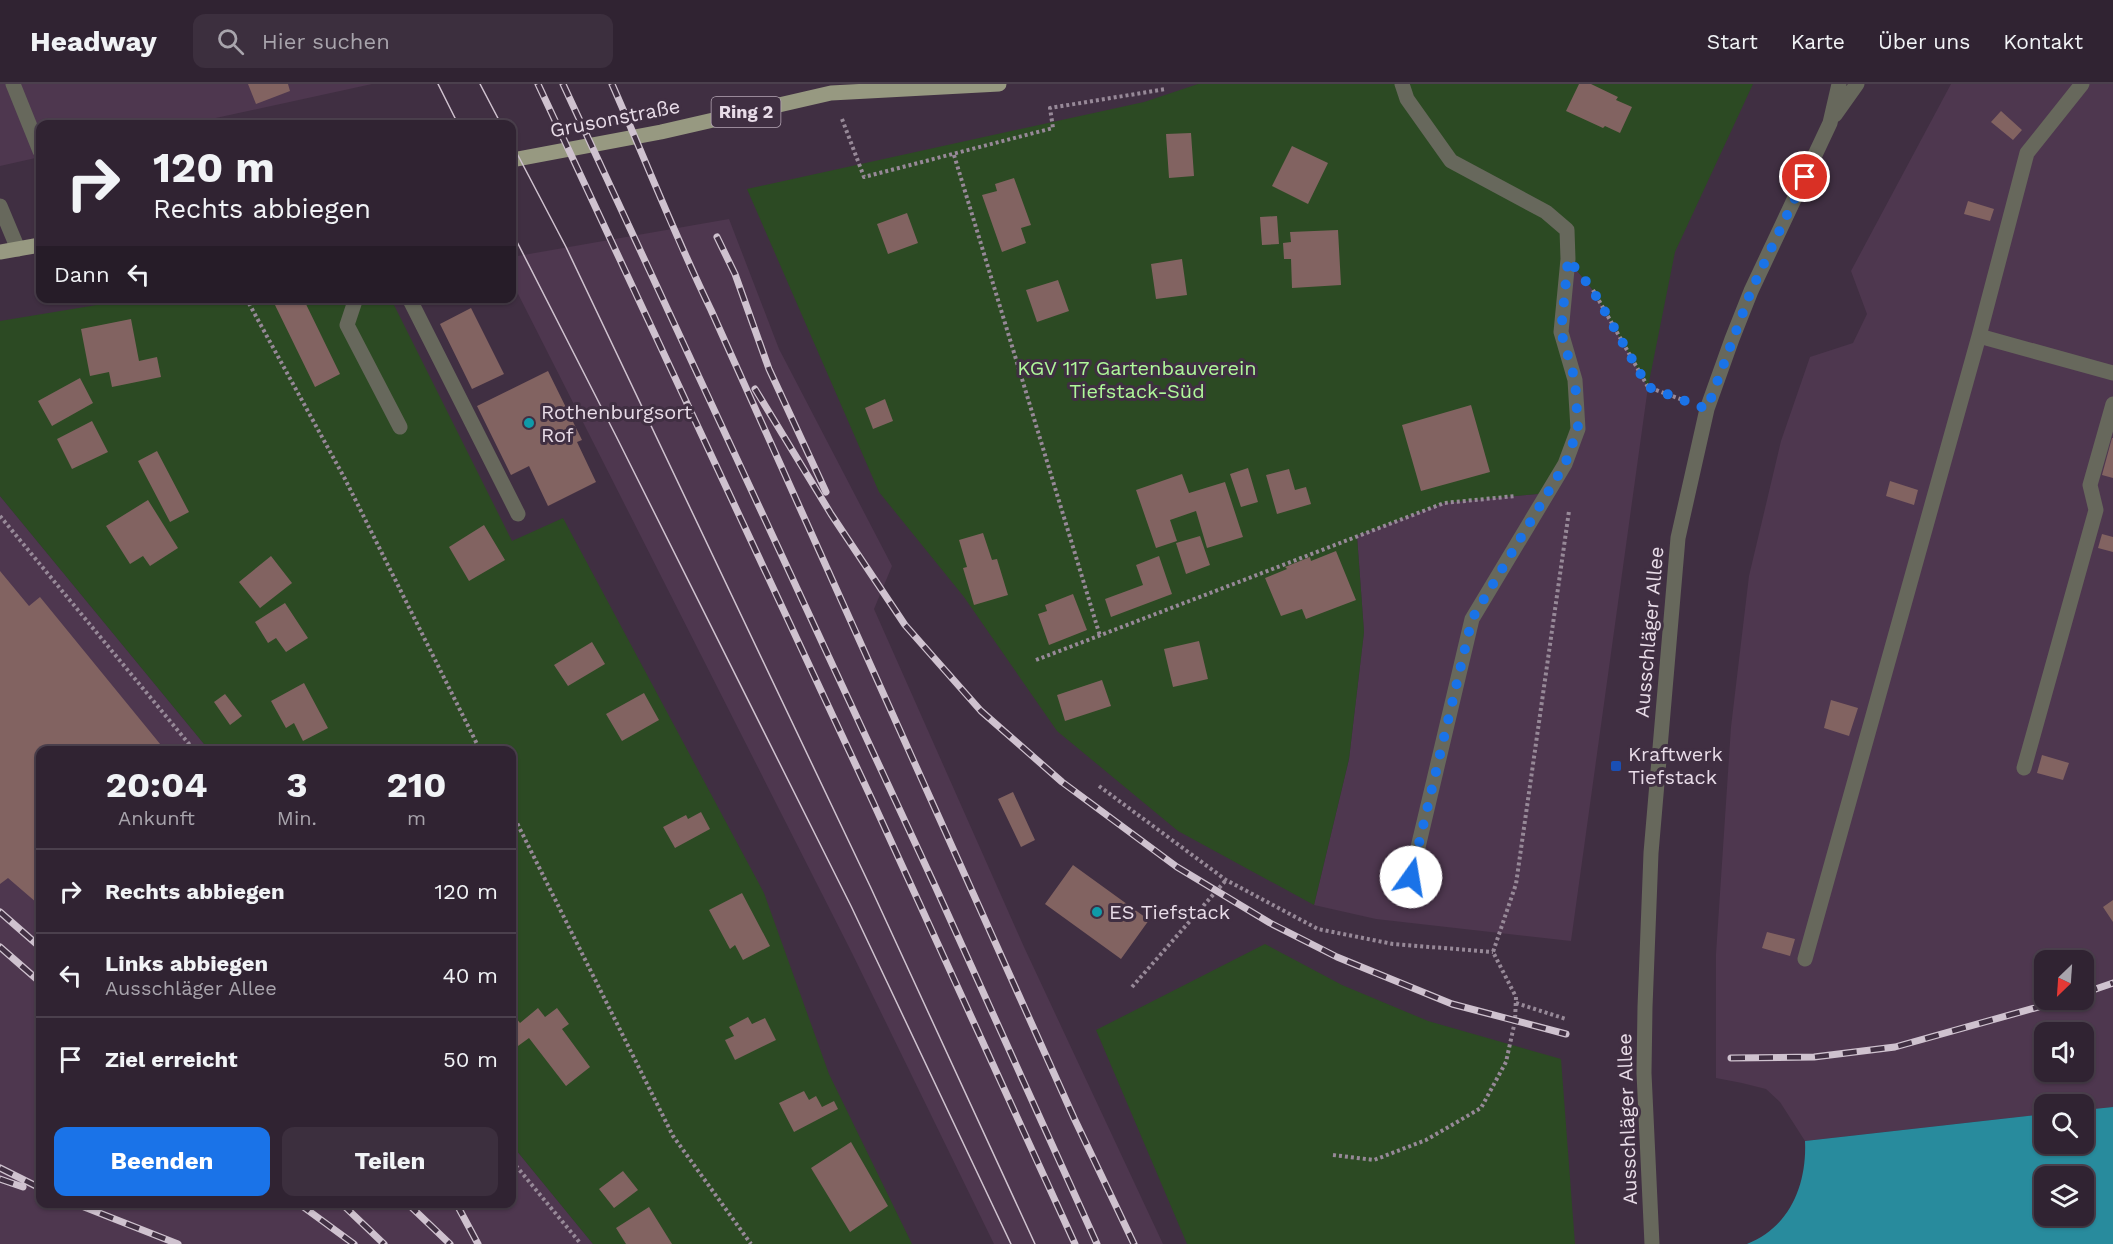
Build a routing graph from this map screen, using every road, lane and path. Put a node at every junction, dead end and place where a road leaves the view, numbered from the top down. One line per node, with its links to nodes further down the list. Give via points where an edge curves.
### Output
1 (12, 84): 11 (street)
2 (850, 84): 9 (main road, Grusonstraße / Ring 2)
3 (999, 84): 9 (main road, Grusonstraße / Ring 2)
4 (1402, 84): 18 (street, via 1407,99 1451,162 1546,212 1567,230)
5 (1839, 84): 10 (street, Ausschläger Allee)
6 (1857, 84): 10 (street, Ausschläger Allee)
7 (2082, 84): 22 (street, via 2027,153)
8 (1166, 89): 12 (path, via 1050,108 1053,128)
9 (831, 93): 12 (path, via 864,177); 13 (main road, Grusonstraße / Ring 2, via 661,132)
10 (1830, 123): 25 (street, Ausschläger Allee, via 1751,291)
11 (36, 141)
12 (954, 155): 31 (path)
13 (516, 159)
14 (0, 206): 16 (street)
15 (36, 246): 16 (main road)
16 (18, 249): 17 (main road)
17 (0, 252)
18 (1568, 259): 25 (path, via 1592,289 1648,387); 27 (street, via 1561,332 1575,380 1578,429 1565,464)
19 (249, 303): 34 (path, via 345,479)
20 (354, 303): 26 (street, via 347,325)
21 (412, 303): 29 (street)
22 (1979, 336): 23 (street); 41 (street)
23 (2113, 373)
24 (2113, 404): 35 (street, via 2090,485 2096,510)
25 (1707, 409): 49 (street, Ausschläger Allee, via 1678,538 1651,853 1644,1073)
26 (400, 428)
27 (1548, 493): 31 (path, via 1444,503); 38 (street, via 1472,619)
28 (1569, 510): 40 (path, via 1516,884)
29 (518, 514)
30 (0, 516): 33 (path)
31 (1100, 636): 32 (path)
32 (1036, 660)
33 (191, 746)
34 (478, 746)
35 (2024, 768)
36 (1099, 786): 39 (path)
37 (516, 821): 48 (path, via 674,1136)
38 (1411, 877)
39 (1226, 880): 40 (path, via 1318,929 1393,944); 42 (path)
40 (1493, 952): 43 (path)
41 (1805, 959)
42 (1132, 987)
43 (1516, 1003): 44 (path); 45 (path, via 1506,1062 1481,1108 1426,1140 1374,1160)
44 (1566, 1019)
45 (1334, 1155)
46 (516, 1166): 47 (path)
47 (581, 1244)
48 (751, 1244)
49 (1652, 1244)

